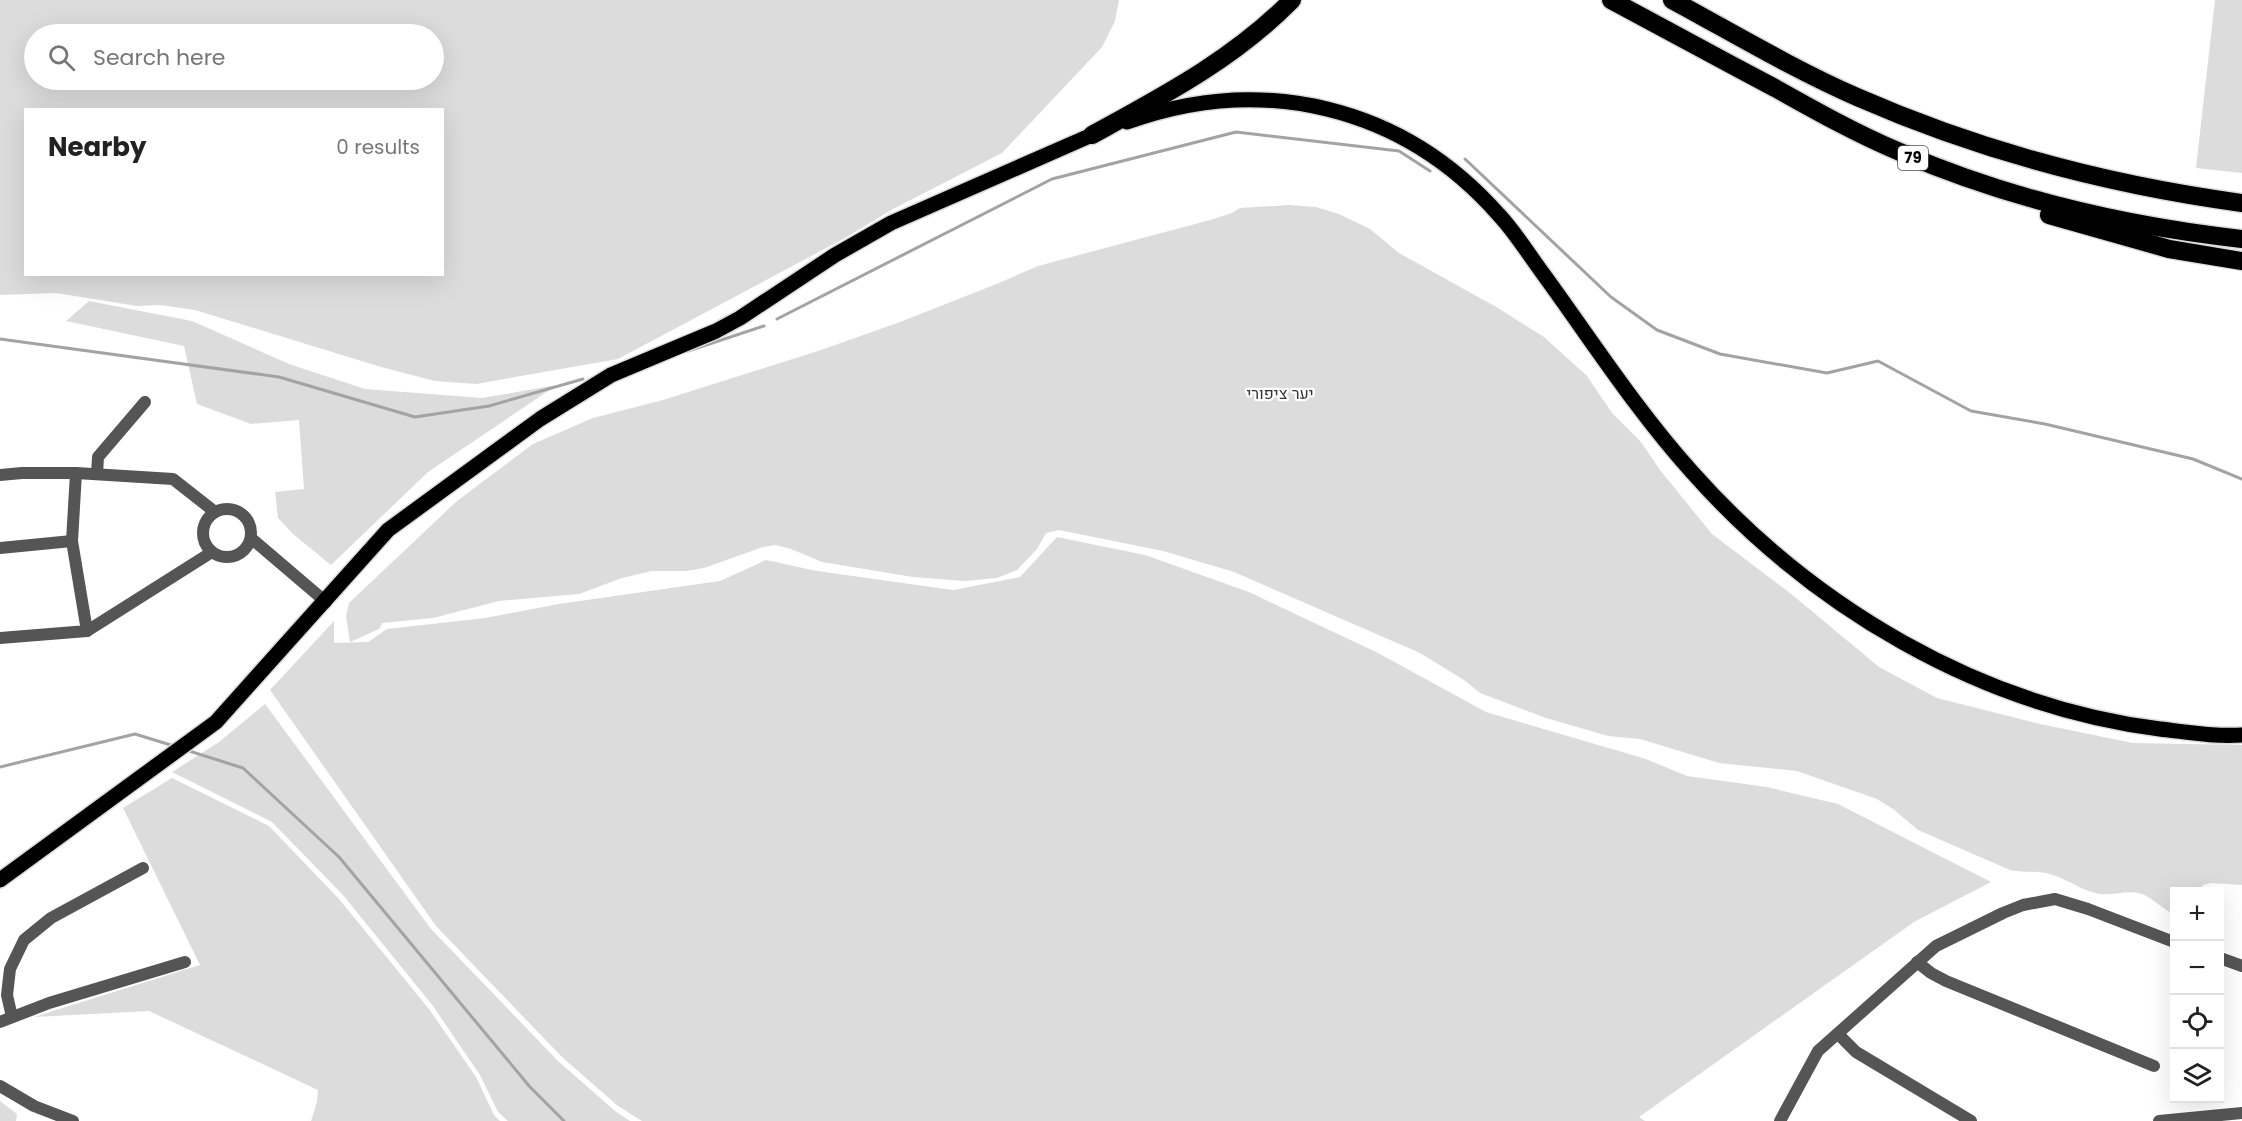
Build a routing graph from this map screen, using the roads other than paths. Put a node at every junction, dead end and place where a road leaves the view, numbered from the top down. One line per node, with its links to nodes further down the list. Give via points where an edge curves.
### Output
1 (1292, 0): 5 (highway, via 1260,31 1206,70)
2 (1611, 0): 4 (highway, 79)
3 (1672, 0): 6 (highway, 79, via 1798,68 1913,120 2033,161)
4 (1826, 116): 9 (highway, 79, via 1898,152 2058,207 2138,225); 10 (highway, via 1902,162 1988,196 2169,249)
5 (1092, 135): 20 (main road, via 891,223 724,327 611,375 540,418 388,530); 23 (main road, via 1132,120 1200,103 1271,99 1346,113 1407,139 1457,172 1500,215 1647,418 1692,472 1761,540 1846,607 1932,658 1986,684 2042,704 2142,727)
6 (2148, 188): 7 (highway); 8 (highway, 79)
7 (2242, 196)
8 (2242, 203)
9 (2242, 239)
10 (2242, 261)
11 (145, 402): 13 (street, via 98,457)
12 (76, 473): 13 (street); 14 (street); 17 (street)
13 (97, 474): 15 (street, via 173,479)
14 (0, 476)
15 (215, 512): 16 (street, via 230,509 244,516); 19 (street, via 202,531)
16 (251, 538): 19 (street, via 236,556); 20 (street)
17 (72, 541): 18 (street); 21 (street)
18 (0, 548)
19 (212, 552): 21 (street)
20 (326, 602): 24 (main road, via 216,722)
21 (87, 631): 22 (street)
22 (0, 638)
23 (2242, 735)
24 (25, 861): 26 (main road); 27 (main road)
25 (143, 868): 33 (street, via 51,918 24,940 10,969 7,995)
26 (0, 872)
27 (0, 880)
28 (2172, 941): 31 (street, via 2065,901 2041,900 1953,936)
29 (2224, 959): 32 (street)
30 (185, 962): 33 (street)
31 (1917, 962): 35 (street); 36 (street, via 1946,981)
32 (2242, 966)
33 (12, 1017): 34 (street)
34 (0, 1022)
35 (1838, 1034): 40 (street, via 1813,1058); 41 (street, via 1856,1052)
36 (2154, 1066)
37 (0, 1086): 39 (street, via 34,1106)
38 (2242, 1113): 42 (street)
39 (73, 1121)
40 (1780, 1121)
41 (1971, 1121)
42 (2159, 1121)

